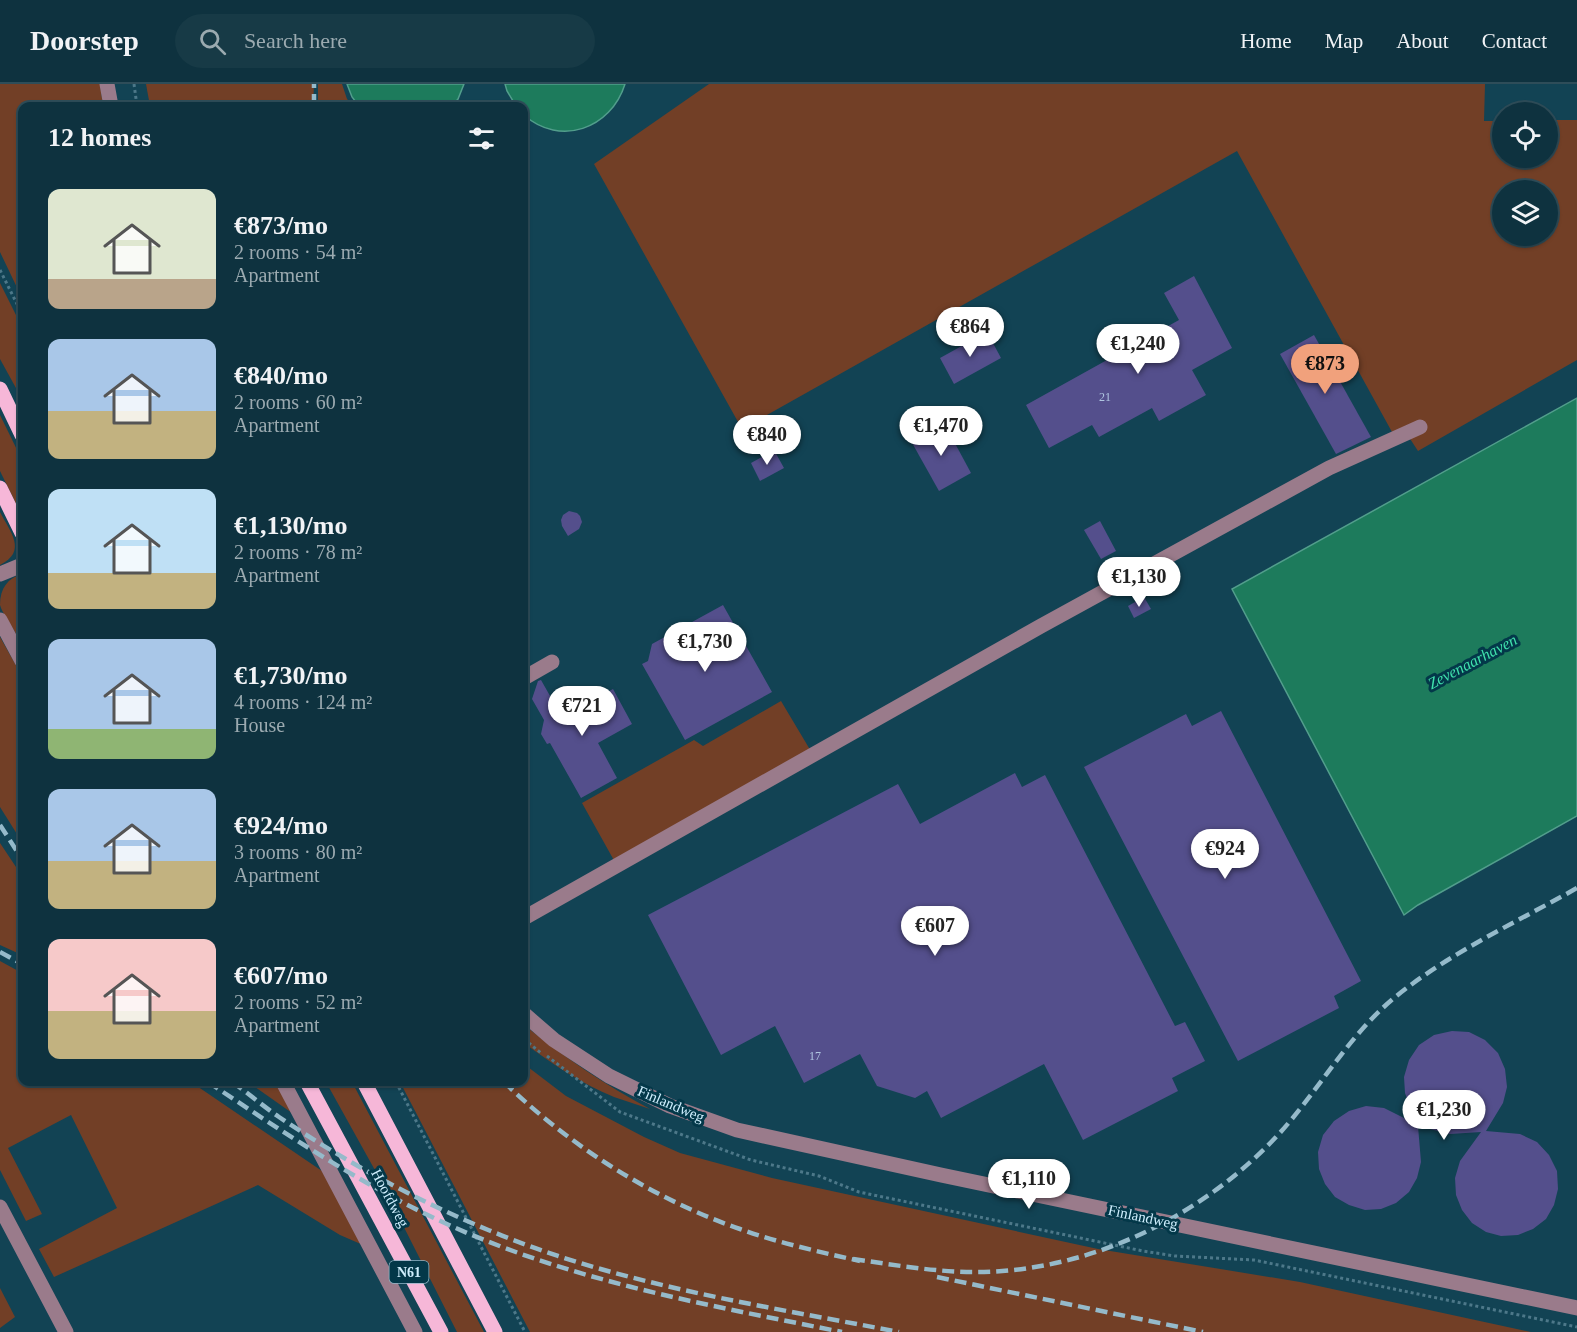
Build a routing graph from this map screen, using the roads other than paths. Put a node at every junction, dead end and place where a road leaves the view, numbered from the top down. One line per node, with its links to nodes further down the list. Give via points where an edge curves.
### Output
1 (107, 84): 2 (street)
2 (110, 102)
3 (0, 389): 4 (main road)
4 (18, 427)
5 (1420, 427): 14 (street, via 1329,468)
6 (0, 488): 7 (main road)
7 (18, 525)
8 (18, 567): 9 (street)
9 (0, 574)
10 (0, 620): 11 (street)
11 (18, 654)
12 (552, 662): 13 (street)
13 (528, 676)
14 (528, 916)
15 (528, 1017): 20 (street, Finlandweg, via 554,1040 609,1076 670,1106 737,1130)
16 (285, 1086): 22 (street)
17 (309, 1086): 23 (main road, Hoofdweg / N61)
18 (366, 1086): 24 (main road)
19 (0, 1208): 21 (street)
20 (1577, 1308)
21 (66, 1332)
22 (415, 1332)
23 (441, 1332)
24 (495, 1332)

